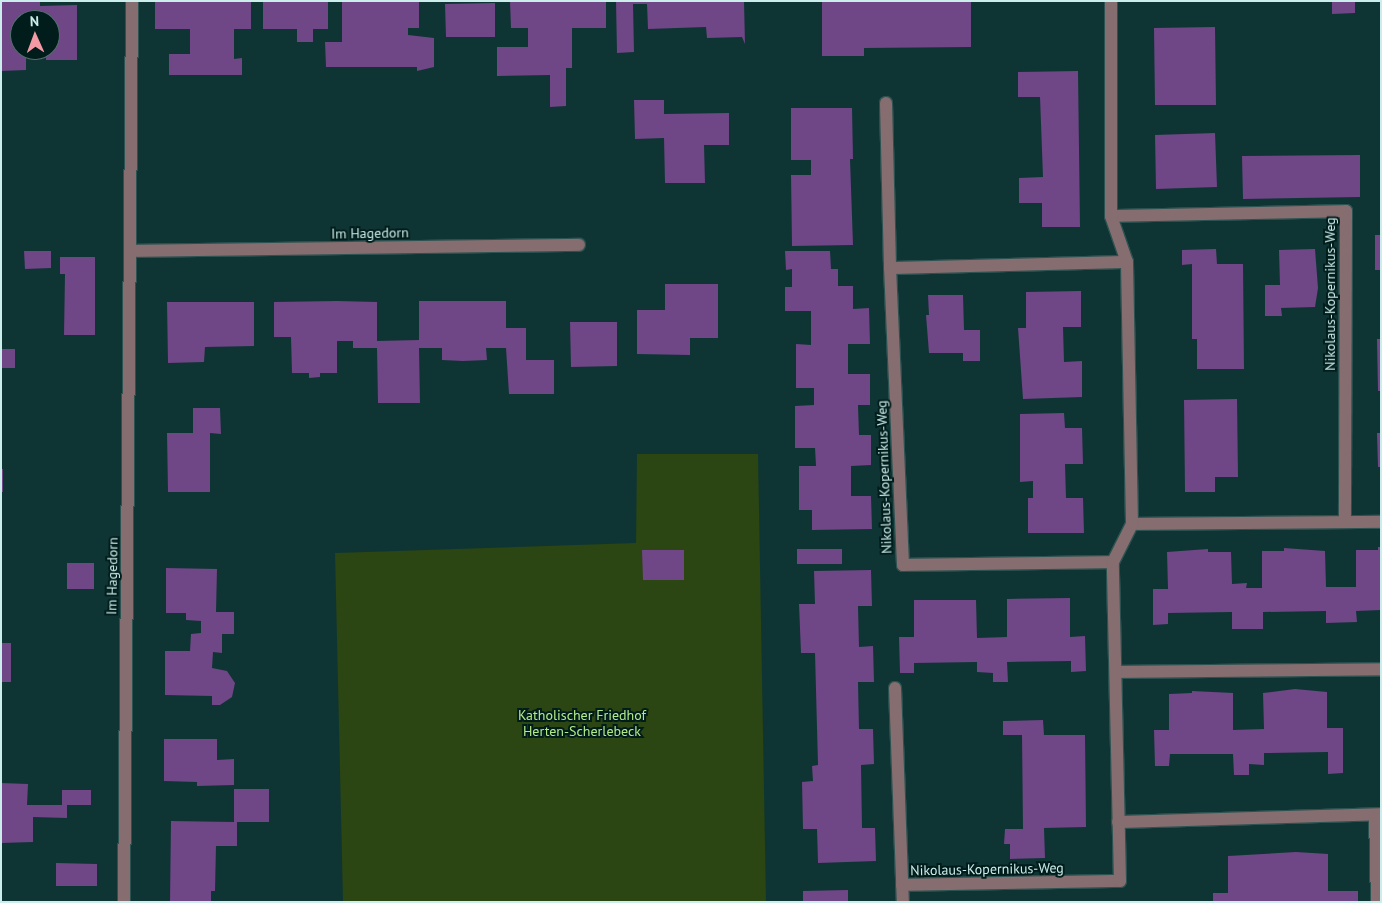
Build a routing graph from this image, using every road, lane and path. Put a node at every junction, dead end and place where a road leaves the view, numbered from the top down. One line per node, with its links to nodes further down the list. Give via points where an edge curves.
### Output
1 (132, 1): 6 (street, Im Hagedorn)
2 (1111, 1): 4 (street, Nikolaus-Kopernikus-Weg)
3 (886, 103): 8 (street, Nikolaus-Kopernikus-Weg)
4 (1111, 216): 7 (street, Nikolaus-Kopernikus-Weg); 9 (street, Nikolaus-Kopernikus-Weg, via 1346,211)
5 (579, 245): 6 (street, Im Hagedorn)
6 (131, 251): 19 (street, Im Hagedorn)
7 (1127, 262): 8 (street); 11 (street, Nikolaus-Kopernikus-Weg)
8 (890, 268): 12 (street, Nikolaus-Kopernikus-Weg, via 903,565)
9 (1345, 522): 10 (street); 11 (street)
10 (1381, 522)
11 (1132, 524): 12 (street, Nikolaus-Kopernikus-Weg)
12 (1113, 562): 14 (street, Nikolaus-Kopernikus-Weg)
13 (1381, 669): 14 (street)
14 (1116, 672): 17 (street, Nikolaus-Kopernikus-Weg)
15 (895, 688): 18 (street, Nikolaus-Kopernikus-Weg)
16 (1378, 814): 17 (street); 21 (street)
17 (1118, 822): 18 (street, Nikolaus-Kopernikus-Weg, via 1120,881)
18 (902, 885): 20 (street)
19 (124, 902)
20 (903, 902)
21 (1377, 902)

